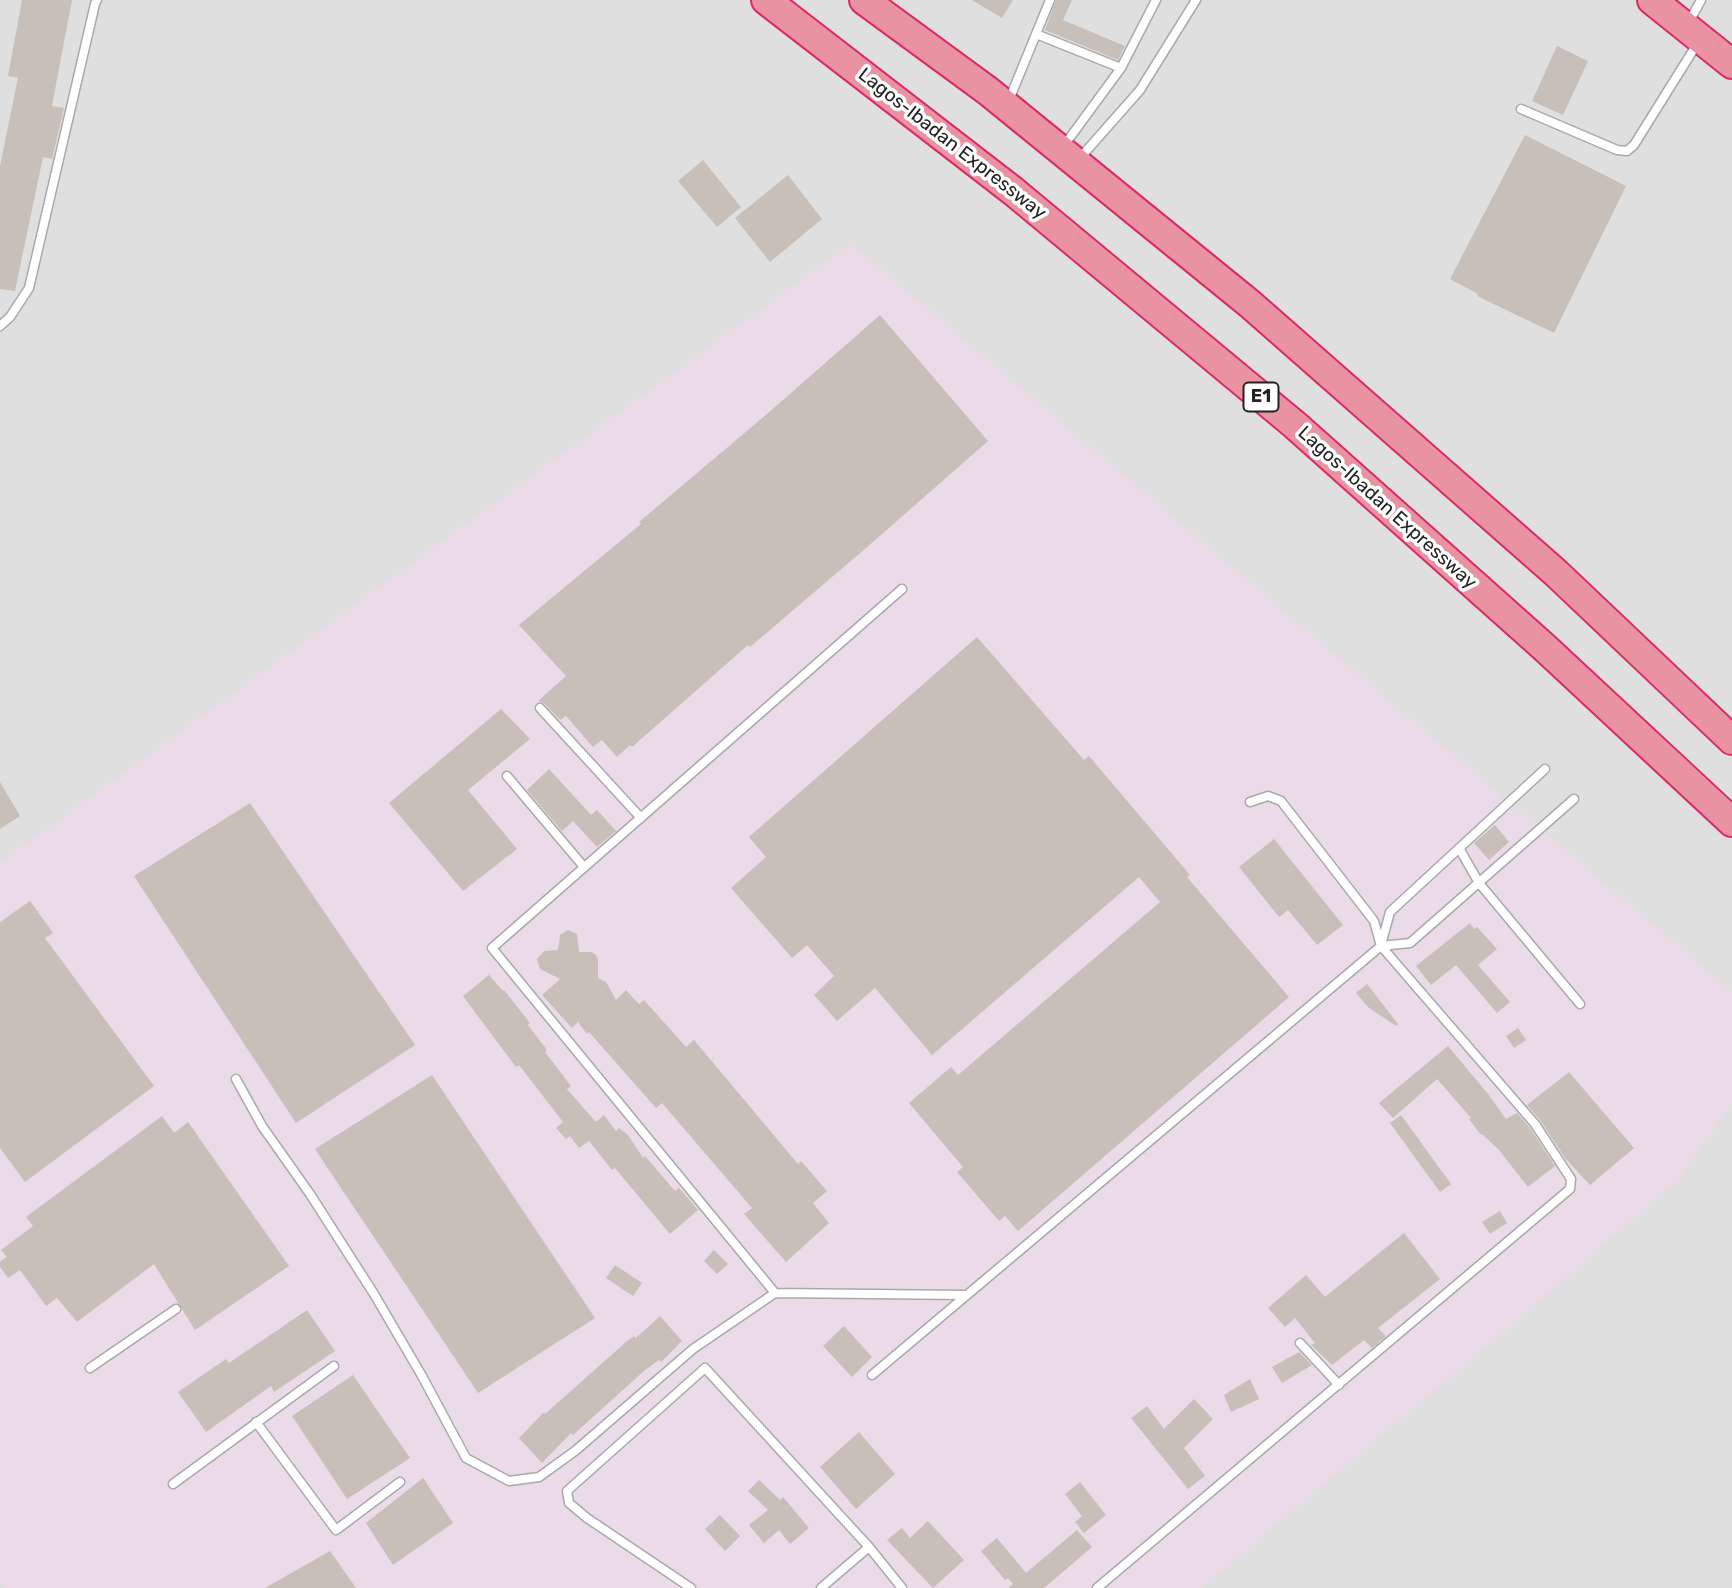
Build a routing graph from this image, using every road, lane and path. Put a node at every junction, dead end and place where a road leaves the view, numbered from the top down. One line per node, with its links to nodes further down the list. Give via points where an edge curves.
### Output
1 (97, 0): 16 (lane, via 29,288)
2 (766, 0): 25 (highway, Lagos-Ibadan Expressway / E1, via 1013,191 1295,425)
3 (864, 0): 13 (highway)
4 (1050, 0): 10 (lane)
5 (1156, 0): 12 (lane)
6 (1196, 0): 15 (lane, via 1140,90)
7 (1652, 0): 9 (highway)
8 (1701, 0): 9 (lane)
9 (1693, 33): 11 (highway); 14 (lane, via 1627,151)
10 (1036, 34): 12 (lane); 13 (lane)
11 (1732, 64)
12 (1121, 68): 15 (lane)
13 (1006, 106): 15 (highway)
14 (1521, 109)
15 (1069, 156): 19 (highway, via 1250,304 1536,555)
16 (0, 326)
17 (902, 589): 24 (lane)
18 (540, 708): 24 (lane)
19 (1732, 740)
20 (1545, 769): 26 (lane)
21 (507, 776): 27 (lane)
22 (1574, 799): 28 (lane)
23 (1250, 802): 29 (lane, via 1268,796 1281,801 1374,921)
24 (641, 818): 27 (lane)
25 (1732, 822)
26 (1459, 848): 28 (lane); 29 (lane, via 1390,912)
27 (584, 867): 32 (lane, via 492,948)
28 (1479, 883): 29 (lane, via 1410,943); 30 (lane)
29 (1381, 946): 33 (lane); 39 (lane, via 1535,1124 1571,1179 1570,1189 1553,1205)
30 (1580, 1004)
31 (236, 1079): 32 (lane, via 262,1126 374,1294 466,1458 509,1481 539,1478 694,1349)
32 (775, 1293): 33 (lane)
33 (966, 1295): 38 (lane)
34 (176, 1310): 37 (lane)
35 (1300, 1343): 39 (lane)
36 (334, 1366): 40 (lane)
37 (90, 1368)
38 (872, 1375)
39 (1339, 1385): 47 (lane)
40 (256, 1422): 41 (lane, via 336,1530); 42 (lane)
41 (400, 1482)
42 (173, 1484)
43 (869, 1547): 44 (lane, via 705,1368 567,1491 569,1503 587,1518); 45 (lane); 46 (lane)
44 (691, 1588)
45 (821, 1588)
46 (902, 1588)
47 (1097, 1588)

